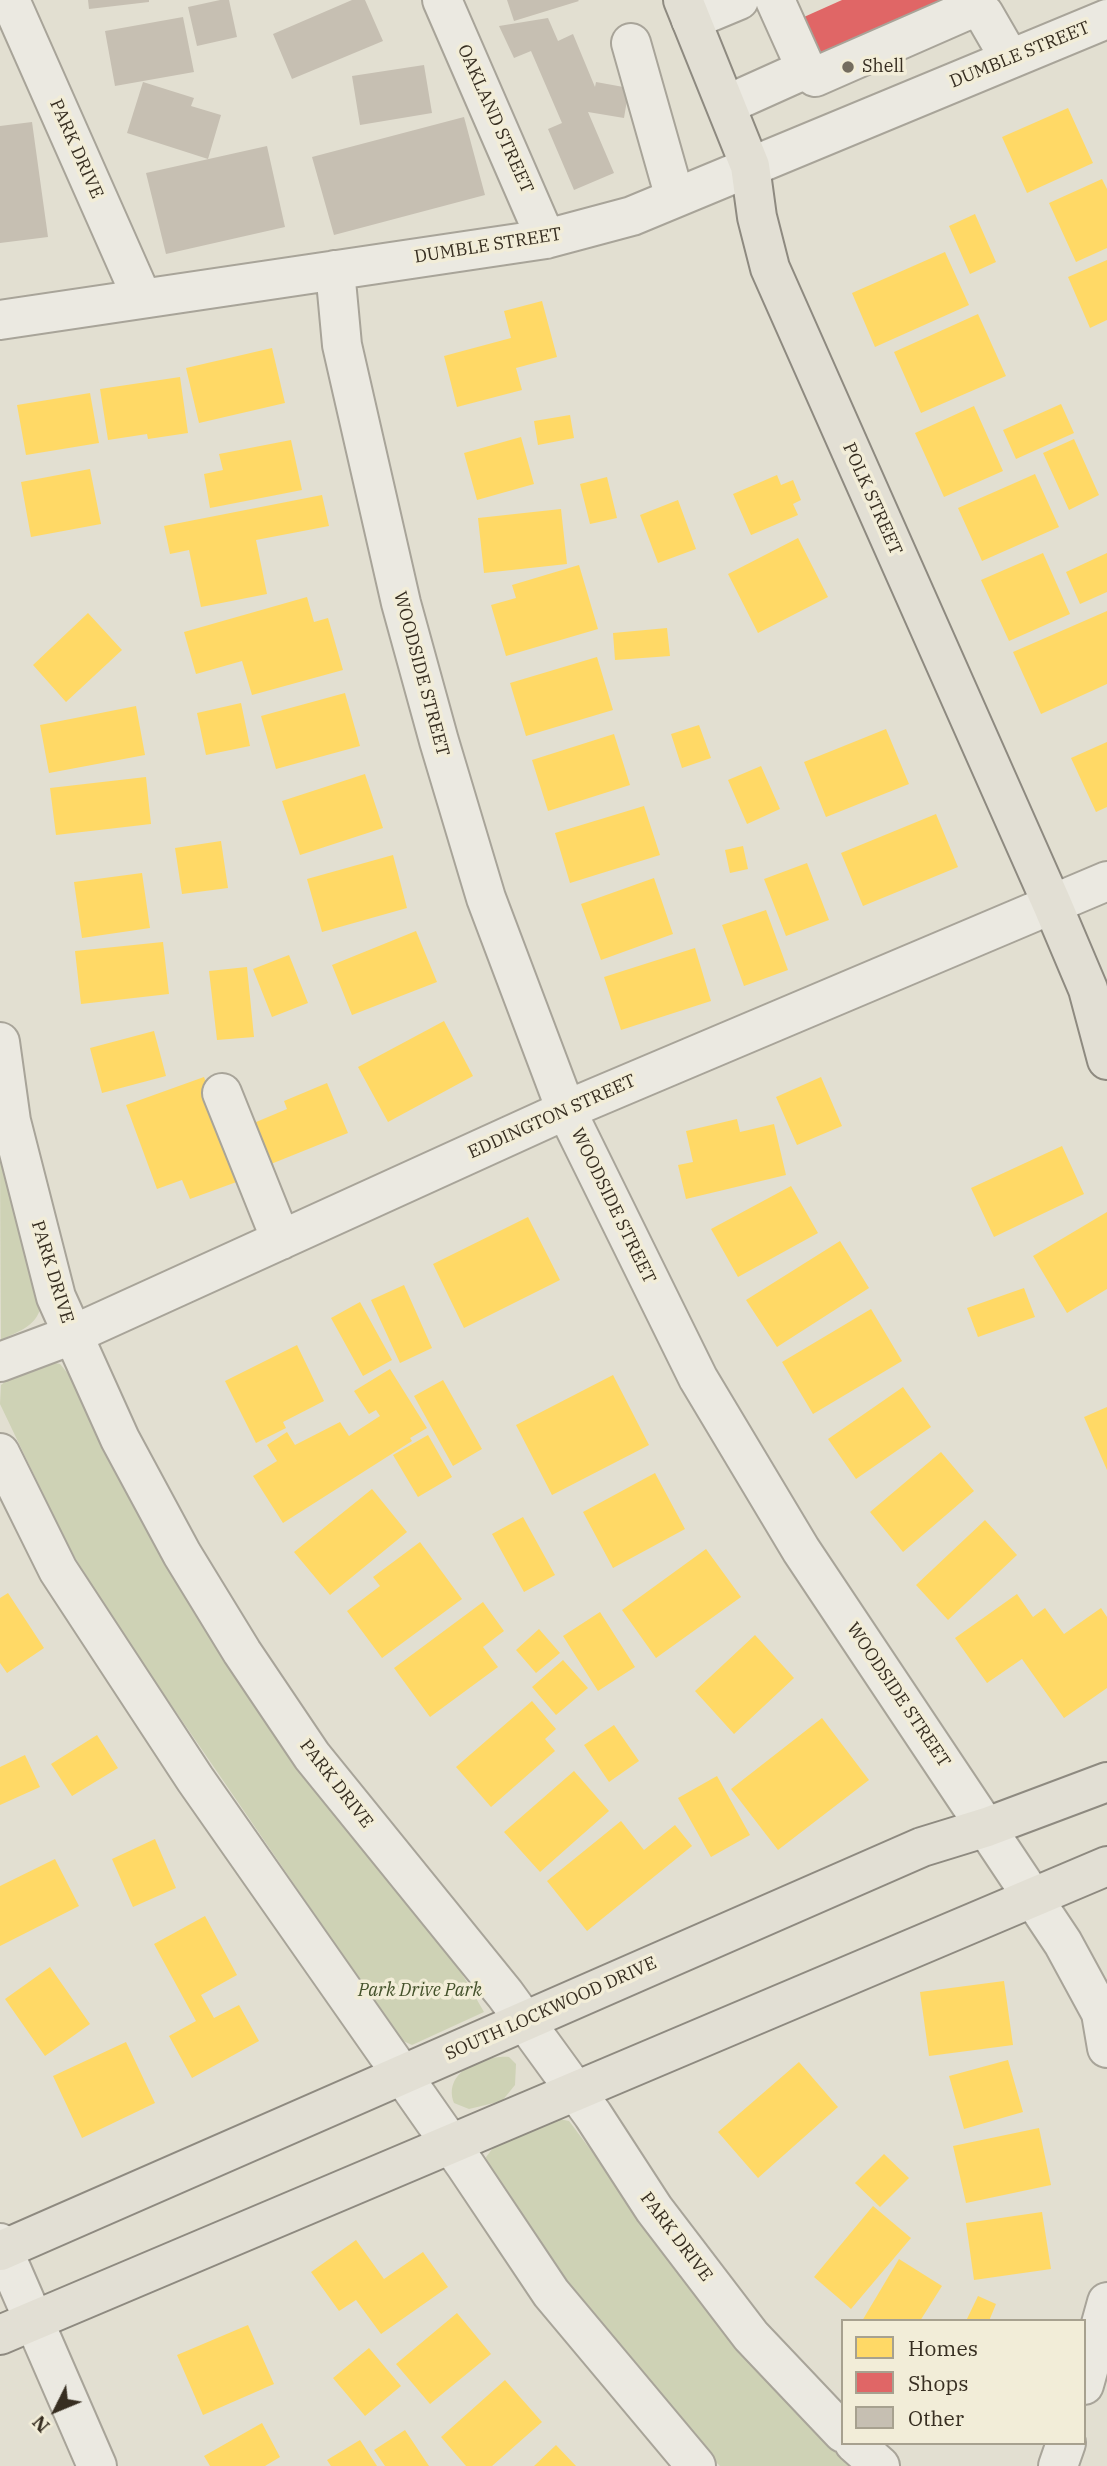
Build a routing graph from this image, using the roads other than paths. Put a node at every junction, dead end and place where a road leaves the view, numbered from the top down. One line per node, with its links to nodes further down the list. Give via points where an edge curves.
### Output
1 (10, 0): 18 (street, PARK DRIVE)
2 (442, 0): 16 (street, OAKLAND STREET)
3 (739, 0): 5 (street)
4 (775, 0): 10 (street)
5 (687, 10): 12 (main road, POLK STREET)
6 (1107, 19): 9 (street, DUMBLE STREET)
7 (907, 38): 9 (street, via 977,9); 10 (street); 11 (street)
8 (631, 43): 15 (street)
9 (1010, 59): 11 (street, DUMBLE STREET)
10 (814, 73): 12 (street); 13 (street)
11 (930, 92): 13 (street, DUMBLE STREET)
12 (726, 105): 14 (main road, POLK STREET)
13 (845, 127): 14 (street, DUMBLE STREET)
14 (750, 166): 15 (street, DUMBLE STREET); 21 (main road, POLK STREET, via 770,268)
15 (675, 198): 16 (street, DUMBLE STREET, via 632,216)
16 (546, 239): 17 (street, DUMBLE STREET)
17 (335, 270): 18 (street, DUMBLE STREET); 26 (street, WOODSIDE STREET, via 342,345 401,603 435,728 486,898)
18 (142, 298): 19 (street, DUMBLE STREET)
19 (0, 320)
20 (1107, 881): 21 (street, EDDINGTON STREET)
21 (1052, 904): 22 (main road, POLK STREET); 26 (street, EDDINGTON STREET)
22 (1097, 1003): 24 (main road, POLK STREET)
23 (0, 1042): 28 (street, PARK DRIVE, via 11,1121 56,1297)
24 (1107, 1060)
25 (222, 1093): 27 (street)
26 (566, 1110): 27 (street, EDDINGTON STREET); 32 (street, WOODSIDE STREET, via 698,1378 801,1550)
27 (281, 1240): 28 (street, EDDINGTON STREET)
28 (72, 1335): 29 (street, EDDINGTON STREET); 35 (street, PARK DRIVE, via 126,1451 242,1651 312,1756)
29 (0, 1362)
30 (0, 1453): 37 (street, via 58,1570 195,1779)
31 (1107, 1782): 32 (main road, SOUTH LOCKWOOD DRIVE)
32 (987, 1827): 34 (street, WOODSIDE STREET); 35 (main road, SOUTH LOCKWOOD DRIVE, via 922,1847)
33 (1107, 1866): 34 (main road)
34 (1035, 1895): 36 (street, WOODSIDE STREET, via 1101,2013); 38 (main road)
35 (523, 2019): 37 (main road, SOUTH LOCKWOOD DRIVE); 38 (street, PARK DRIVE)
36 (1107, 2048)
37 (402, 2077): 39 (street); 40 (main road, SOUTH LOCKWOOD DRIVE)
38 (575, 2091): 39 (main road); 44 (street, PARK DRIVE, via 653,2209 751,2336)
39 (451, 2146): 42 (main road); 48 (street, via 551,2293)
40 (1, 2248): 42 (street)
41 (1107, 2302): 43 (street)
42 (17, 2327): 47 (street)
43 (1086, 2378)
44 (841, 2431)
45 (856, 2445): 49 (street)
46 (1065, 2445): 50 (street)
47 (97, 2466)
48 (696, 2466)
49 (880, 2466)
50 (1058, 2466)

